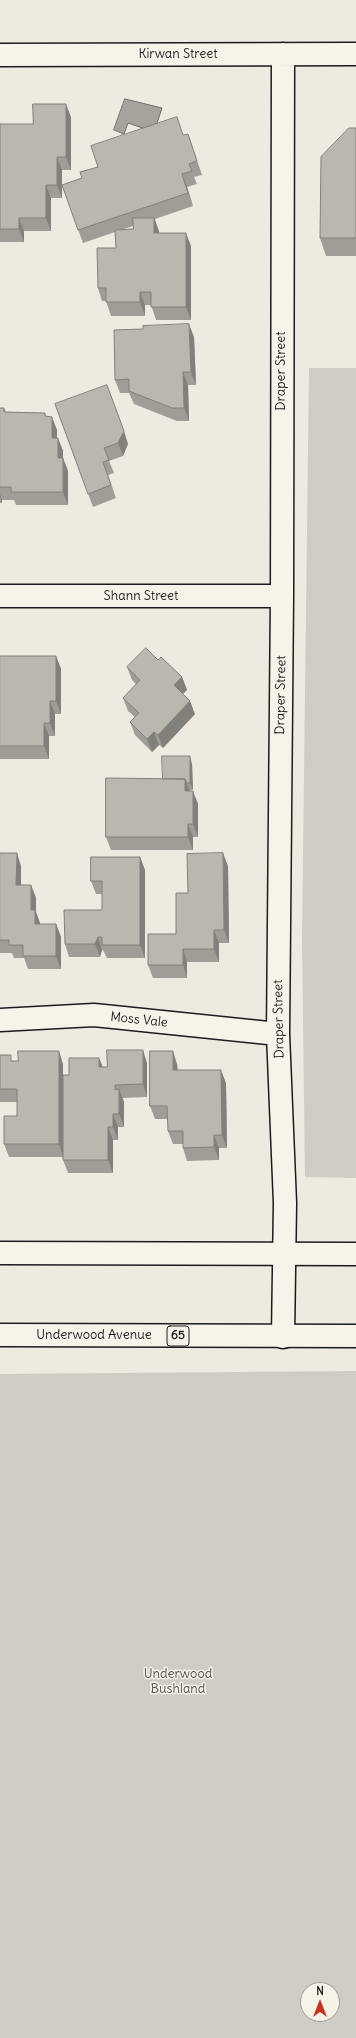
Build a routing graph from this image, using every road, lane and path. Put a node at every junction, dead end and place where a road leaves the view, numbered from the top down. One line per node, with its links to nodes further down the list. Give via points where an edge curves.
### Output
1 (283, 54): 2 (street, Kirwan Street); 3 (street, Kirwan Street); 5 (street, Draper Street)
2 (356, 54)
3 (0, 55)
4 (0, 596): 5 (street, Shann Street)
5 (282, 596): 7 (street, Draper Street)
6 (0, 1020): 7 (street, Moss Vale, via 94,1015)
7 (278, 1034): 10 (street, Draper Street, via 285,1203)
8 (0, 1253): 10 (street)
9 (356, 1254): 10 (street)
10 (284, 1255): 13 (street, Draper Street)
11 (0, 1335): 13 (street, Underwood Avenue / 65)
12 (356, 1336): 13 (street, Underwood Avenue / 65)
13 (283, 1337)

